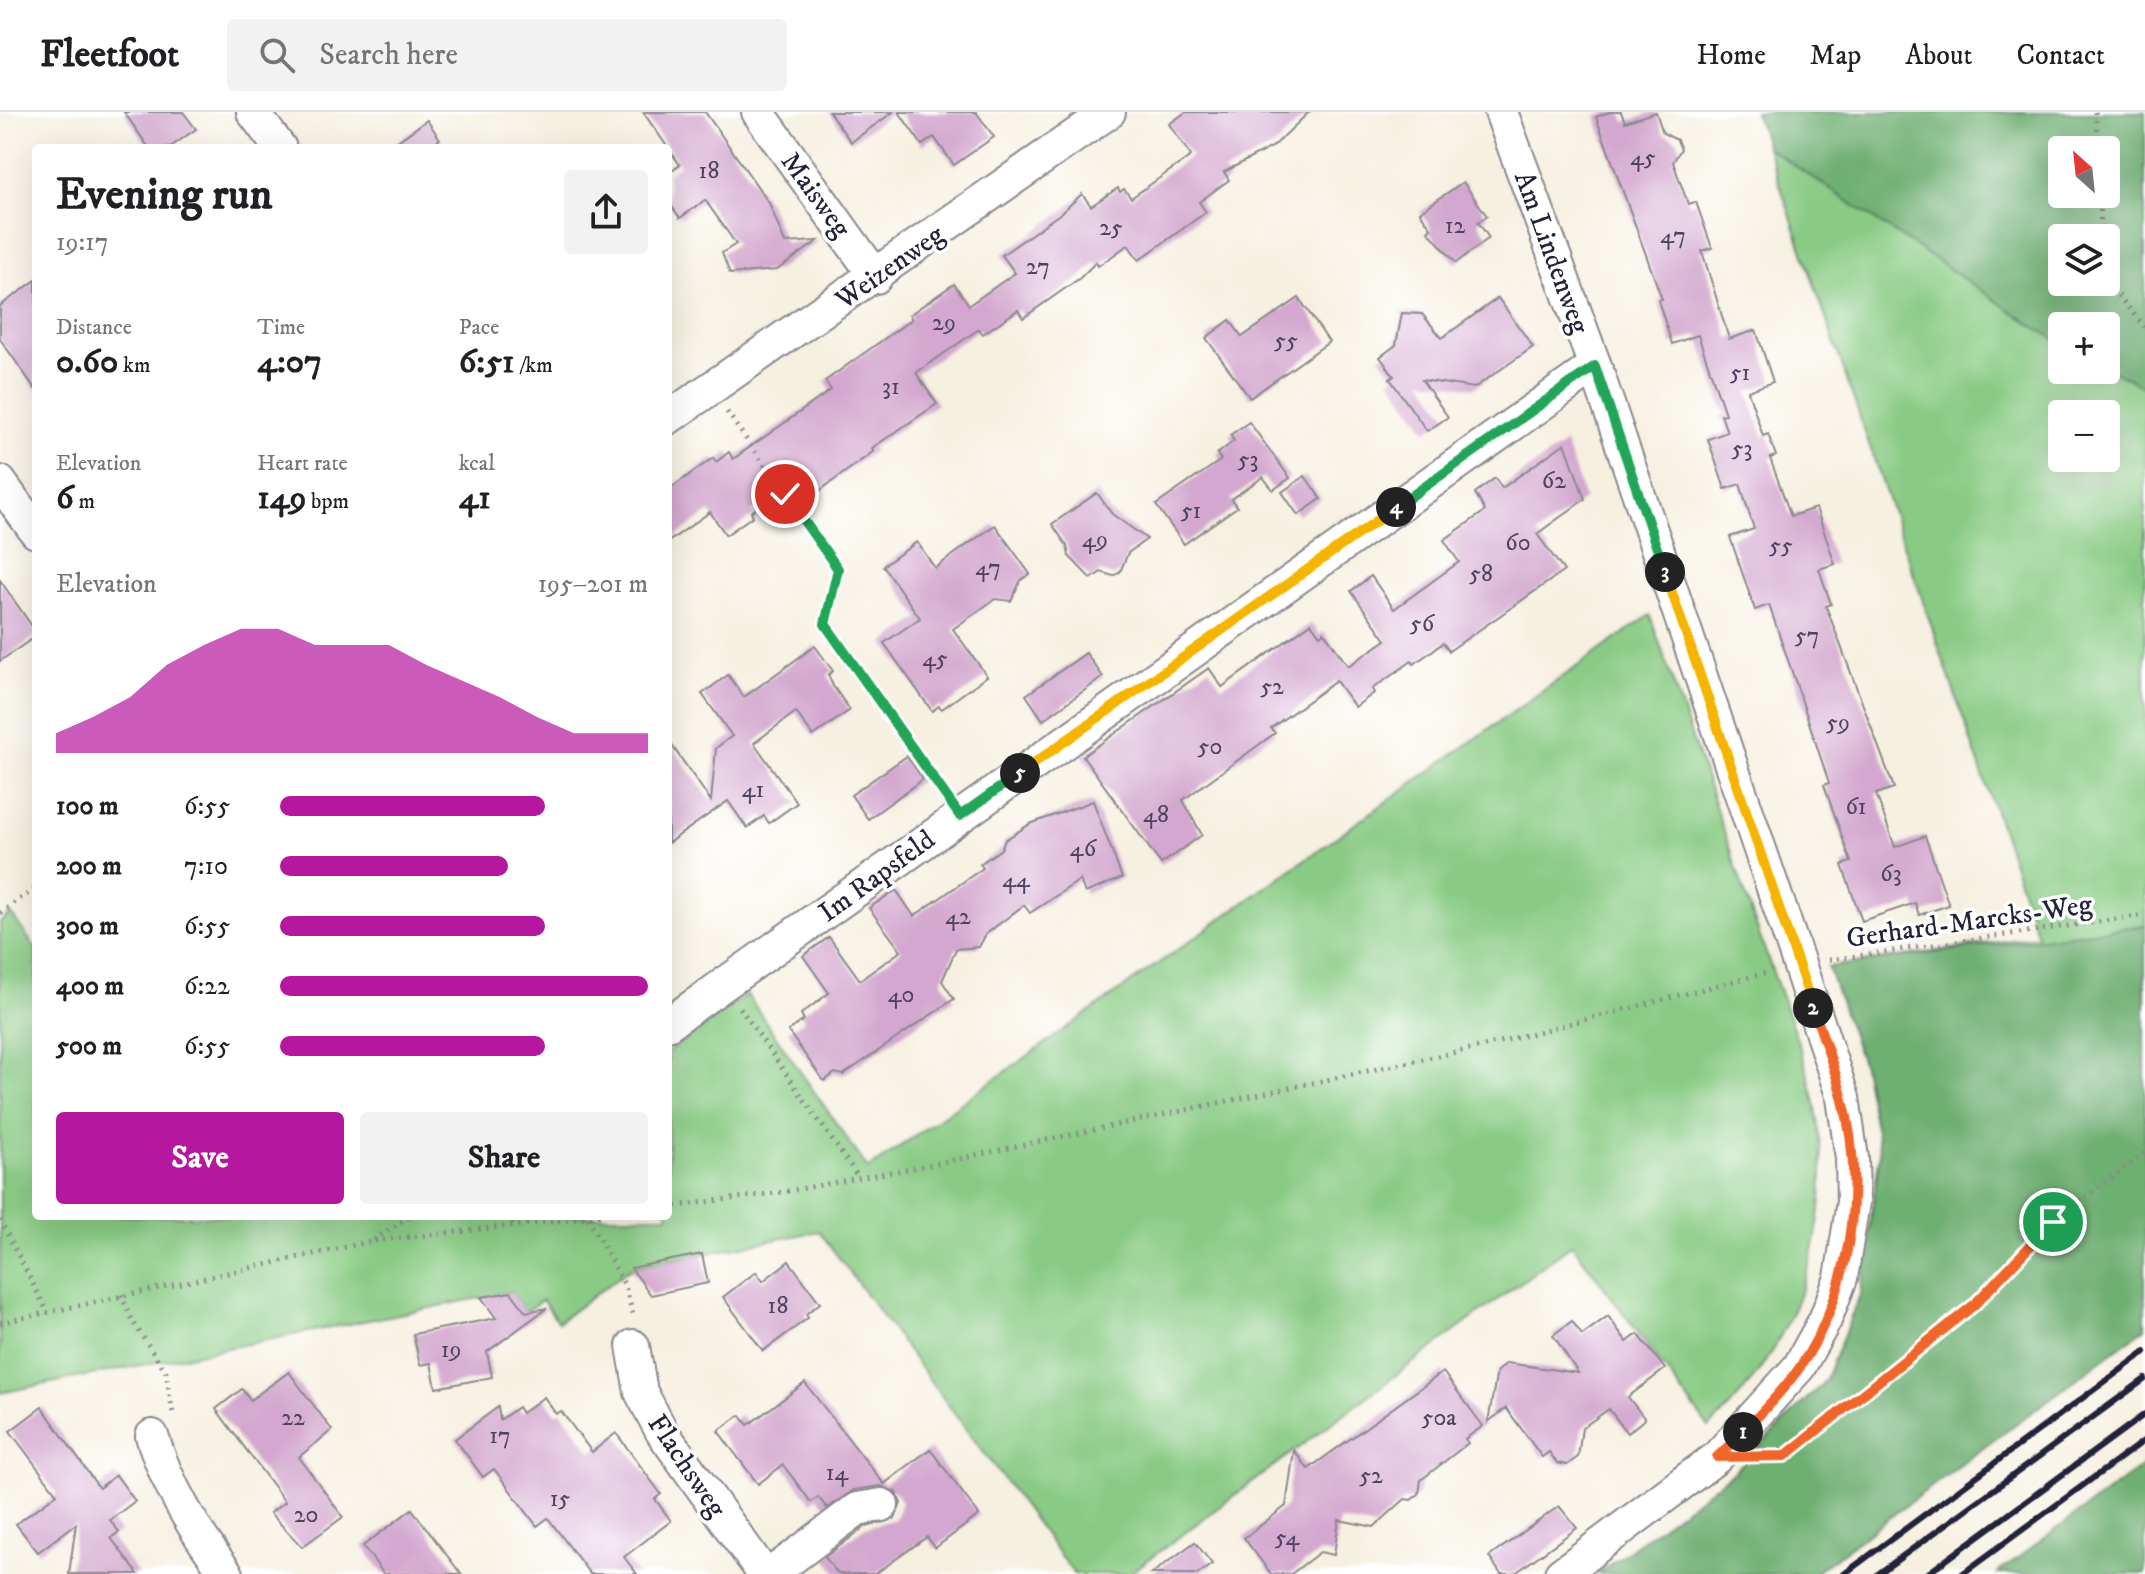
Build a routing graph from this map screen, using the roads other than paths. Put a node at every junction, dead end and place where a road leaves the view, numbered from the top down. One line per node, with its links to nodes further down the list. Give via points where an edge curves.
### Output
1 (253, 112): 5 (street)
2 (758, 112): 6 (street, Maisweg)
3 (1109, 112): 6 (street, Weizenweg)
4 (1501, 112): 7 (street, Am Lindenweg)
5 (277, 144)
6 (876, 277): 8 (street, Weizenweg)
7 (1595, 366): 11 (street, Im Rapsfeld); 18 (street, Am Lindenweg, via 1843,1098 1853,1202 1841,1278 1799,1367 1717,1457)
8 (672, 415)
9 (0, 482): 10 (street)
10 (32, 526)
11 (672, 1021)
12 (633, 1346): 16 (street, Flachsweg, via 641,1392 662,1432)
13 (152, 1436): 15 (street, via 165,1477)
14 (882, 1505): 17 (street, via 857,1509)
15 (227, 1574)
16 (764, 1574)
17 (771, 1574)
18 (1561, 1574)

